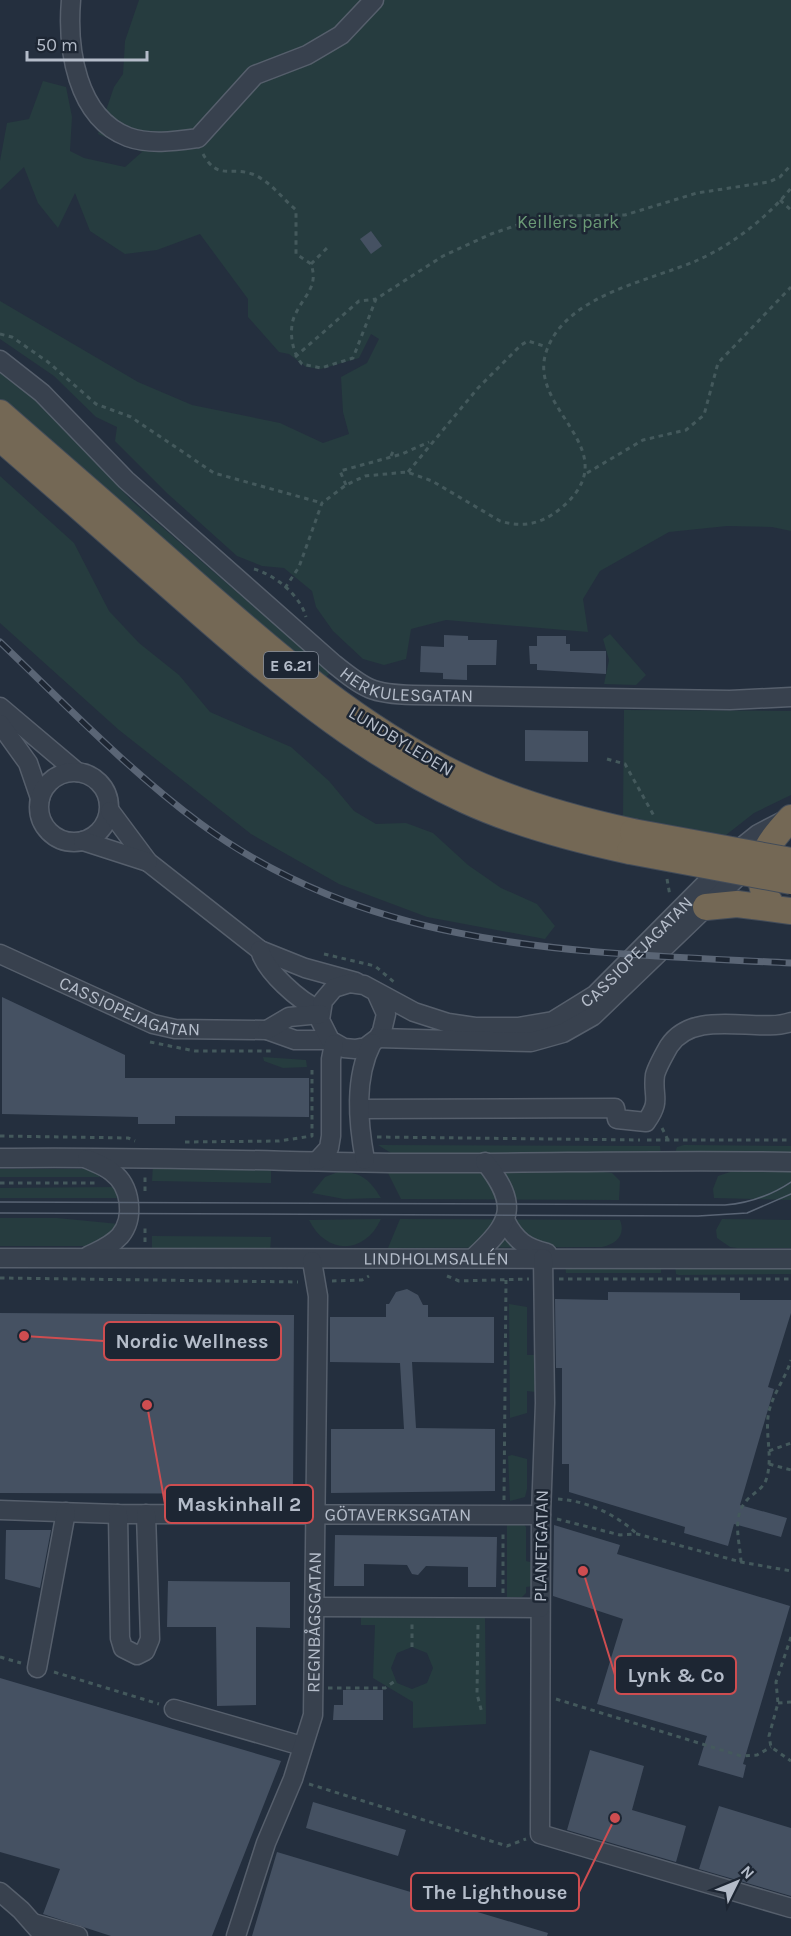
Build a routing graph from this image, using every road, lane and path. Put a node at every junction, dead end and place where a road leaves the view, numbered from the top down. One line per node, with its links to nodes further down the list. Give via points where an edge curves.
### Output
1 (71, 0): 2 (street, via 74,60 90,105 109,126 129,137 153,142 198,138 255,75 307,55 341,35)
2 (374, 0)
3 (203, 154): 9 (path, via 217,170 251,174 296,210 296,254)
4 (791, 165): 11 (path, via 769,182 697,193 625,215 532,220 443,256)
5 (791, 188): 6 (path)
6 (780, 200): 7 (path); 13 (path, via 741,234 700,259 579,309 560,327)
7 (791, 210)
8 (329, 246): 9 (path)
9 (311, 264): 14 (path, via 315,275 311,291 294,316)
10 (791, 286): 22 (path, via 718,363 704,415 686,430 644,440)
11 (376, 298): 14 (path, via 359,301); 14 (path, via 353,358 310,368)
12 (0, 334): 24 (path, via 48,362 96,404 131,417 214,473)
13 (548, 347): 18 (path, via 528,341 521,345); 22 (path, via 544,361 546,381 582,450)
14 (296, 357)
15 (0, 360): 28 (street, HERKULESGATAN, via 42,393 143,494 367,689 404,695 730,700)
16 (0, 413): 37 (highway, LUNDBYLEDEN / E 6.21, via 260,640 371,727 458,776)
17 (0, 438): 37 (highway, LUNDBYLEDEN / E 6.21, via 251,658 361,743 417,776 496,814 582,841)
18 (431, 441): 20 (path); 21 (path)
19 (394, 448): 20 (path)
20 (391, 456): 23 (path, via 340,471)
21 (407, 472): 22 (path, via 432,481 513,525 548,519 568,502); 23 (path, via 365,476)
22 (586, 473)
23 (346, 485): 24 (path)
24 (322, 503): 26 (path, via 298,567)
25 (252, 569): 26 (path, via 269,574)
26 (285, 588): 27 (path, via 303,605)
27 (311, 624)
28 (791, 697)
29 (0, 707): 31 (street)
30 (0, 724): 32 (street, via 28,763)
31 (77, 772): 32 (street, via 56,777); 33 (street, via 99,782 108,797)
32 (40, 798): 36 (street, via 40,816 49,832 65,841)
33 (110, 811): 36 (street, via 101,830); 40 (street)
34 (791, 818): 38 (highway); 55 (street, CASSIOPEJAGATAN, via 775,823 743,846 595,995 567,1014 538,1025)
35 (791, 838): 38 (street, CASSIOPEJAGATAN)
36 (83, 841): 40 (street)
37 (631, 842): 39 (highway, LUNDBYLEDEN / E 6.21, bridge); 41 (highway, LUNDBYLEDEN / E 6.21, bridge)
38 (765, 853): 44 (street, CASSIOPEJAGATAN); 45 (highway, via 759,881 762,891)
39 (791, 861)
40 (148, 862): 46 (street)
41 (791, 881)
42 (676, 892): 43 (path)
43 (663, 904)
44 (706, 907): 45 (highway, via 737,904); 55 (street, CASSIOPEJAGATAN, via 578,1026 531,1042)
45 (781, 909)
46 (260, 950): 48 (street, CASSIOPEJAGATAN); 52 (street, via 263,963 307,1005)
47 (0, 954): 54 (street, CASSIOPEJAGATAN, via 153,1023 175,1029)
48 (305, 968): 49 (street, CASSIOPEJAGATAN); 50 (path, via 311,956 319,954 361,961 386,973)
49 (357, 983): 51 (street, CASSIOPEJAGATAN); 52 (street, via 334,988)
50 (399, 986)
51 (376, 992): 55 (street, CASSIOPEJAGATAN); 57 (street, via 386,1014)
52 (320, 1012): 54 (street, CASSIOPEJAGATAN, via 289,1017); 58 (street, via 321,1026)
53 (791, 1022): 59 (street, via 702,1026 684,1032 670,1045 656,1073 656,1108 646,1122 616,1119 615,1108)
54 (267, 1030): 56 (street, CASSIOPEJAGATAN)
55 (447, 1031): 57 (street, CASSIOPEJAGATAN)
56 (295, 1040): 58 (street, CASSIOPEJAGATAN); 61 (path, via 312,1057)
57 (375, 1041): 58 (street, CASSIOPEJAGATAN, via 355,1049); 59 (street, via 360,1076)
58 (332, 1042): 62 (street)
59 (360, 1109): 63 (street)
60 (0, 1136): 64 (path)
61 (312, 1136): 62 (path); 66 (path)
62 (331, 1136): 69 (street, via 328,1148)
63 (361, 1137): 65 (path); 70 (street)
64 (128, 1138)
65 (791, 1140)
66 (279, 1141)
67 (83, 1157): 68 (street); 69 (street); 75 (street, via 114,1173)
68 (0, 1158)
69 (318, 1160): 70 (street)
70 (365, 1160): 71 (street)
71 (485, 1162): 72 (street); 76 (street, via 503,1189)
72 (791, 1162)
73 (145, 1182): 75 (path)
74 (0, 1183): 75 (path)
75 (122, 1183): 81 (street, LINDHOLMSALLÉN, via 128,1197 127,1223 121,1235 108,1247)
76 (506, 1222): 78 (street); 80 (street, via 513,1237 528,1248)
77 (8, 1258): 81 (street, LINDHOLMSALLÉN); 85 (street)
78 (473, 1258): 79 (street, LINDHOLMSALLÉN); 82 (street, LINDHOLMSALLÉN)
79 (543, 1258): 80 (street, LINDHOLMSALLÉN); 87 (street, PLANETGATAN)
80 (572, 1258): 83 (street, LINDHOLMSALLÉN)
81 (81, 1259): 84 (street, LINDHOLMSALLÉN)
82 (334, 1259): 84 (street, LINDHOLMSALLÉN); 90 (street, REGNBÅGSGATAN)
83 (791, 1259)
84 (312, 1261): 90 (street, REGNBÅGSGATAN)
85 (0, 1270)
86 (0, 1278): 90 (path)
87 (543, 1279): 88 (path); 103 (street, PLANETGATAN, via 545,1403)
88 (791, 1279)
89 (506, 1280): 102 (path)
90 (316, 1288): 101 (street, REGNBÅGSGATAN)
91 (791, 1360): 93 (path, via 770,1411)
92 (791, 1443): 93 (path)
93 (769, 1451): 94 (path)
94 (769, 1464): 95 (path); 105 (path, via 766,1482 740,1512 737,1535)
95 (791, 1470)
96 (564, 1499): 104 (path, via 598,1509)
97 (0, 1510): 98 (street, GÖTAVERKSGATAN)
98 (66, 1512): 99 (street, GÖTAVERKSGATAN); 116 (street)
99 (118, 1514): 100 (street, GÖTAVERKSGATAN); 100 (street, via 120,1638 123,1648 137,1655 145,1651 150,1638)
100 (146, 1514): 101 (street, GÖTAVERKSGATAN)
101 (317, 1514): 102 (street, GÖTAVERKSGATAN); 107 (street, REGNBÅGSGATAN)
102 (504, 1515): 103 (street, GÖTAVERKSGATAN); 109 (path)
103 (541, 1515): 104 (path, via 621,1535); 110 (street, PLANETGATAN)
104 (637, 1534): 105 (path)
105 (741, 1562): 106 (path)
106 (791, 1571)
107 (316, 1607): 108 (street, via 356,1616); 118 (street, REGNBÅGSGATAN)
108 (478, 1608): 109 (street); 123 (path, via 476,1687)
109 (503, 1608): 110 (street)
110 (540, 1608): 119 (street, PLANETGATAN)
111 (412, 1620): 113 (path)
112 (791, 1637): 114 (path)
113 (412, 1647)
114 (789, 1649): 121 (path, via 776,1682)
115 (0, 1657): 116 (path)
116 (37, 1668): 122 (path)
117 (395, 1680): 118 (path, via 385,1688)
118 (315, 1688): 124 (street, REGNBÅGSGATAN, via 313,1715)
119 (540, 1694): 125 (path, via 741,1756 758,1755); 128 (street, PLANETGATAN)
120 (791, 1702): 121 (path)
121 (778, 1703): 125 (path, via 769,1736)
122 (174, 1709): 124 (street)
123 (482, 1713)
124 (302, 1746): 127 (street, REGNBÅGSGATAN)
125 (771, 1747): 126 (path)
126 (791, 1761)
127 (293, 1779): 128 (path, via 507,1846); 133 (street, REGNBÅGSGATAN, via 266,1843)
128 (540, 1834): 130 (street)
129 (1, 1894): 131 (street)
130 (791, 1908)
131 (39, 1929): 132 (street)
132 (78, 1936)
133 (236, 1936)

